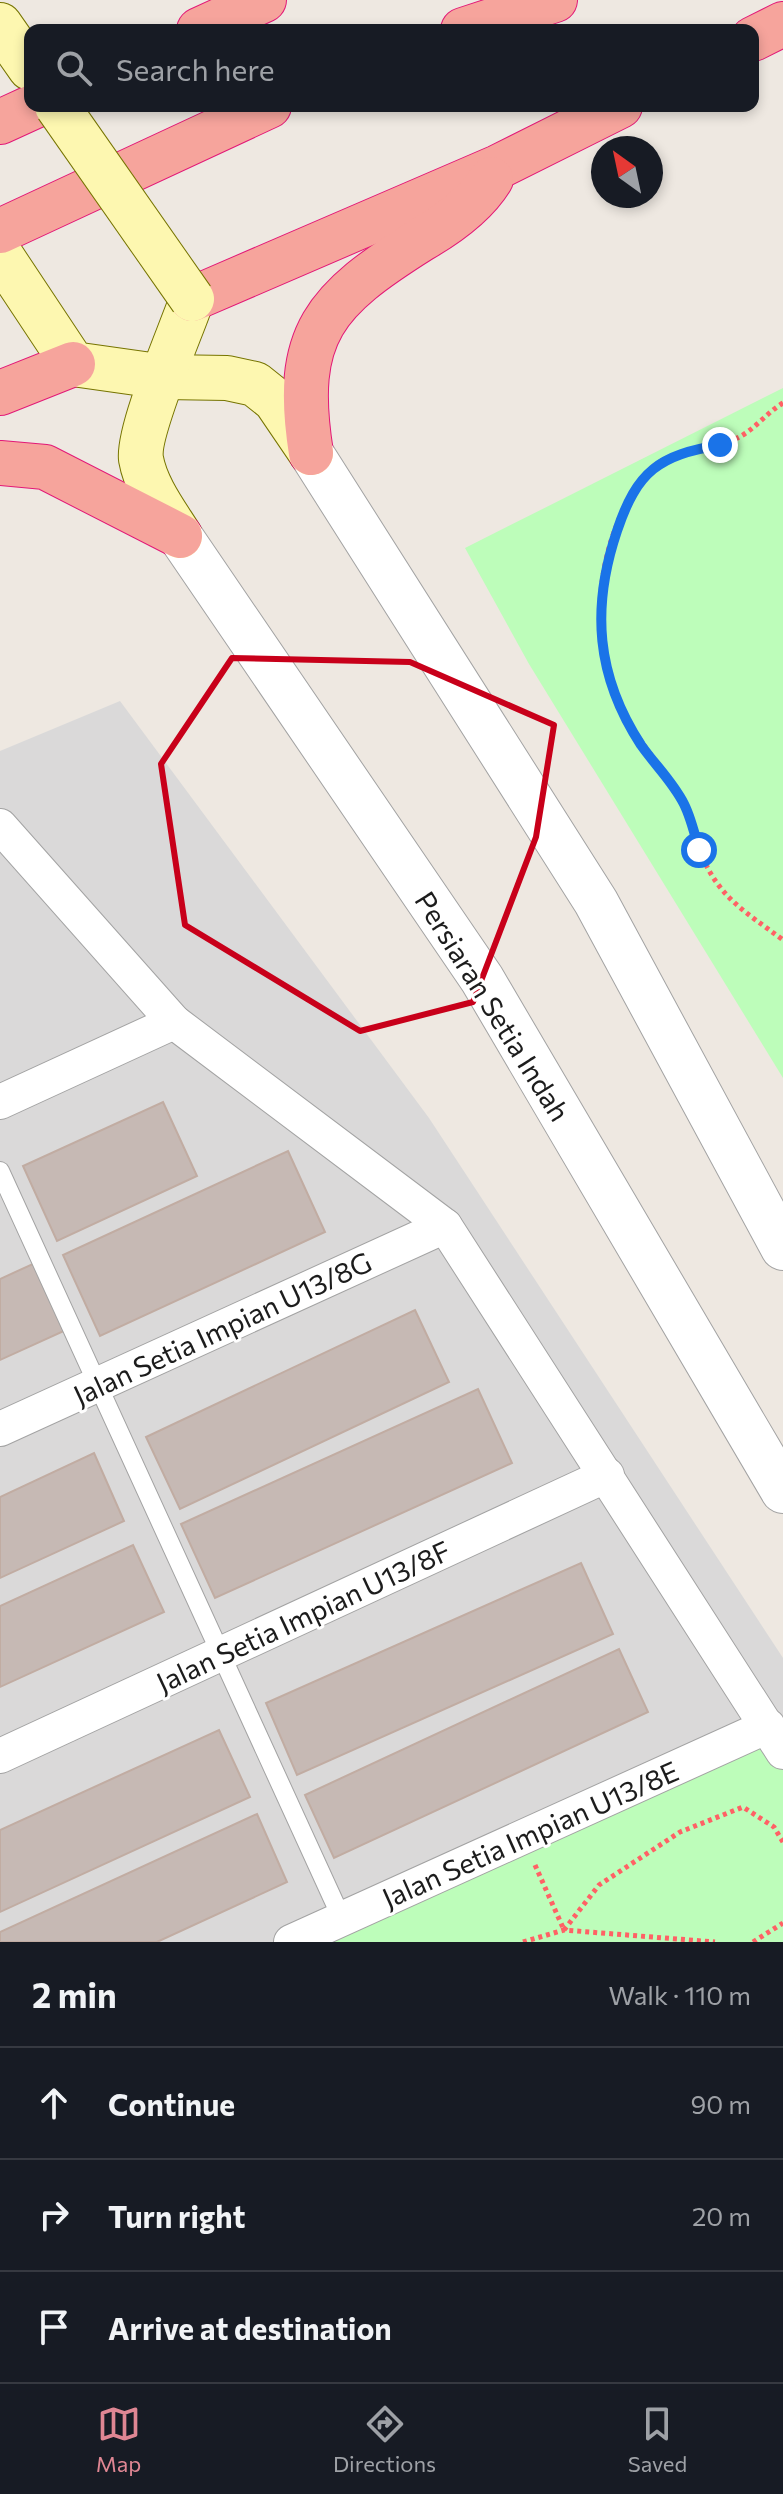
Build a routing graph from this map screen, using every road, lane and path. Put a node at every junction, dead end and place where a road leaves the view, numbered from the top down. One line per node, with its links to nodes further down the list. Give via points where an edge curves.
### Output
1 (264, 0): 3 (highway)
2 (555, 0): 4 (highway)
3 (212, 24)
4 (481, 24)
5 (783, 24): 7 (highway)
6 (0, 25): 8 (main road)
7 (759, 36)
8 (24, 59)
9 (24, 111): 13 (highway)
10 (61, 112): 17 (main road, bridge)
11 (256, 112): 15 (highway)
12 (608, 112): 14 (highway)
13 (0, 122)
14 (498, 167): 17 (highway); 22 (highway, via 483,192 446,224 356,284 320,324 303,400)
15 (0, 231)
16 (0, 254): 18 (main road)
17 (192, 299): 19 (main road)
18 (73, 364): 19 (main road); 20 (highway)
19 (165, 377): 22 (main road, via 255,384 275,400); 24 (main road, via 144,427 140,456 147,483)
20 (0, 393)
21 (783, 403): 26 (path, via 738,438 665,458 647,472 626,503 599,602 601,644 616,697 641,745 685,806 711,877 731,903)
22 (311, 453): 31 (street, via 596,902)
23 (0, 463): 24 (highway, via 45,467)
24 (180, 536): 35 (street, Persiaran Setia Indah, via 482,979)
25 (0, 826): 27 (street)
26 (783, 940)
27 (174, 1022): 28 (street); 30 (street)
28 (0, 1102)
29 (0, 1171): 32 (lane)
30 (445, 1226): 32 (street, Jalan Setia Impian U13/8G); 34 (street)
31 (783, 1248)
32 (100, 1383): 33 (street, Jalan Setia Impian U13/8G); 36 (lane)
33 (0, 1429)
34 (607, 1475): 36 (street, Jalan Setia Impian U13/8F); 37 (street)
35 (783, 1491)
36 (222, 1653): 38 (street, Jalan Setia Impian U13/8F); 41 (lane)
37 (776, 1739): 39 (street, Jalan Setia Impian U13/8E)
38 (0, 1756)
39 (522, 1837): 41 (street, Jalan Setia Impian U13/8E); 43 (path)
40 (783, 1842): 43 (path, via 774,1827 743,1807 680,1832 599,1885)
41 (342, 1919): 44 (street, Jalan Setia Impian U13/8E)
42 (783, 1923): 47 (path)
43 (564, 1930): 45 (path); 46 (path)
44 (291, 1942)
45 (523, 1942)
46 (715, 1942)
47 (753, 1942)

